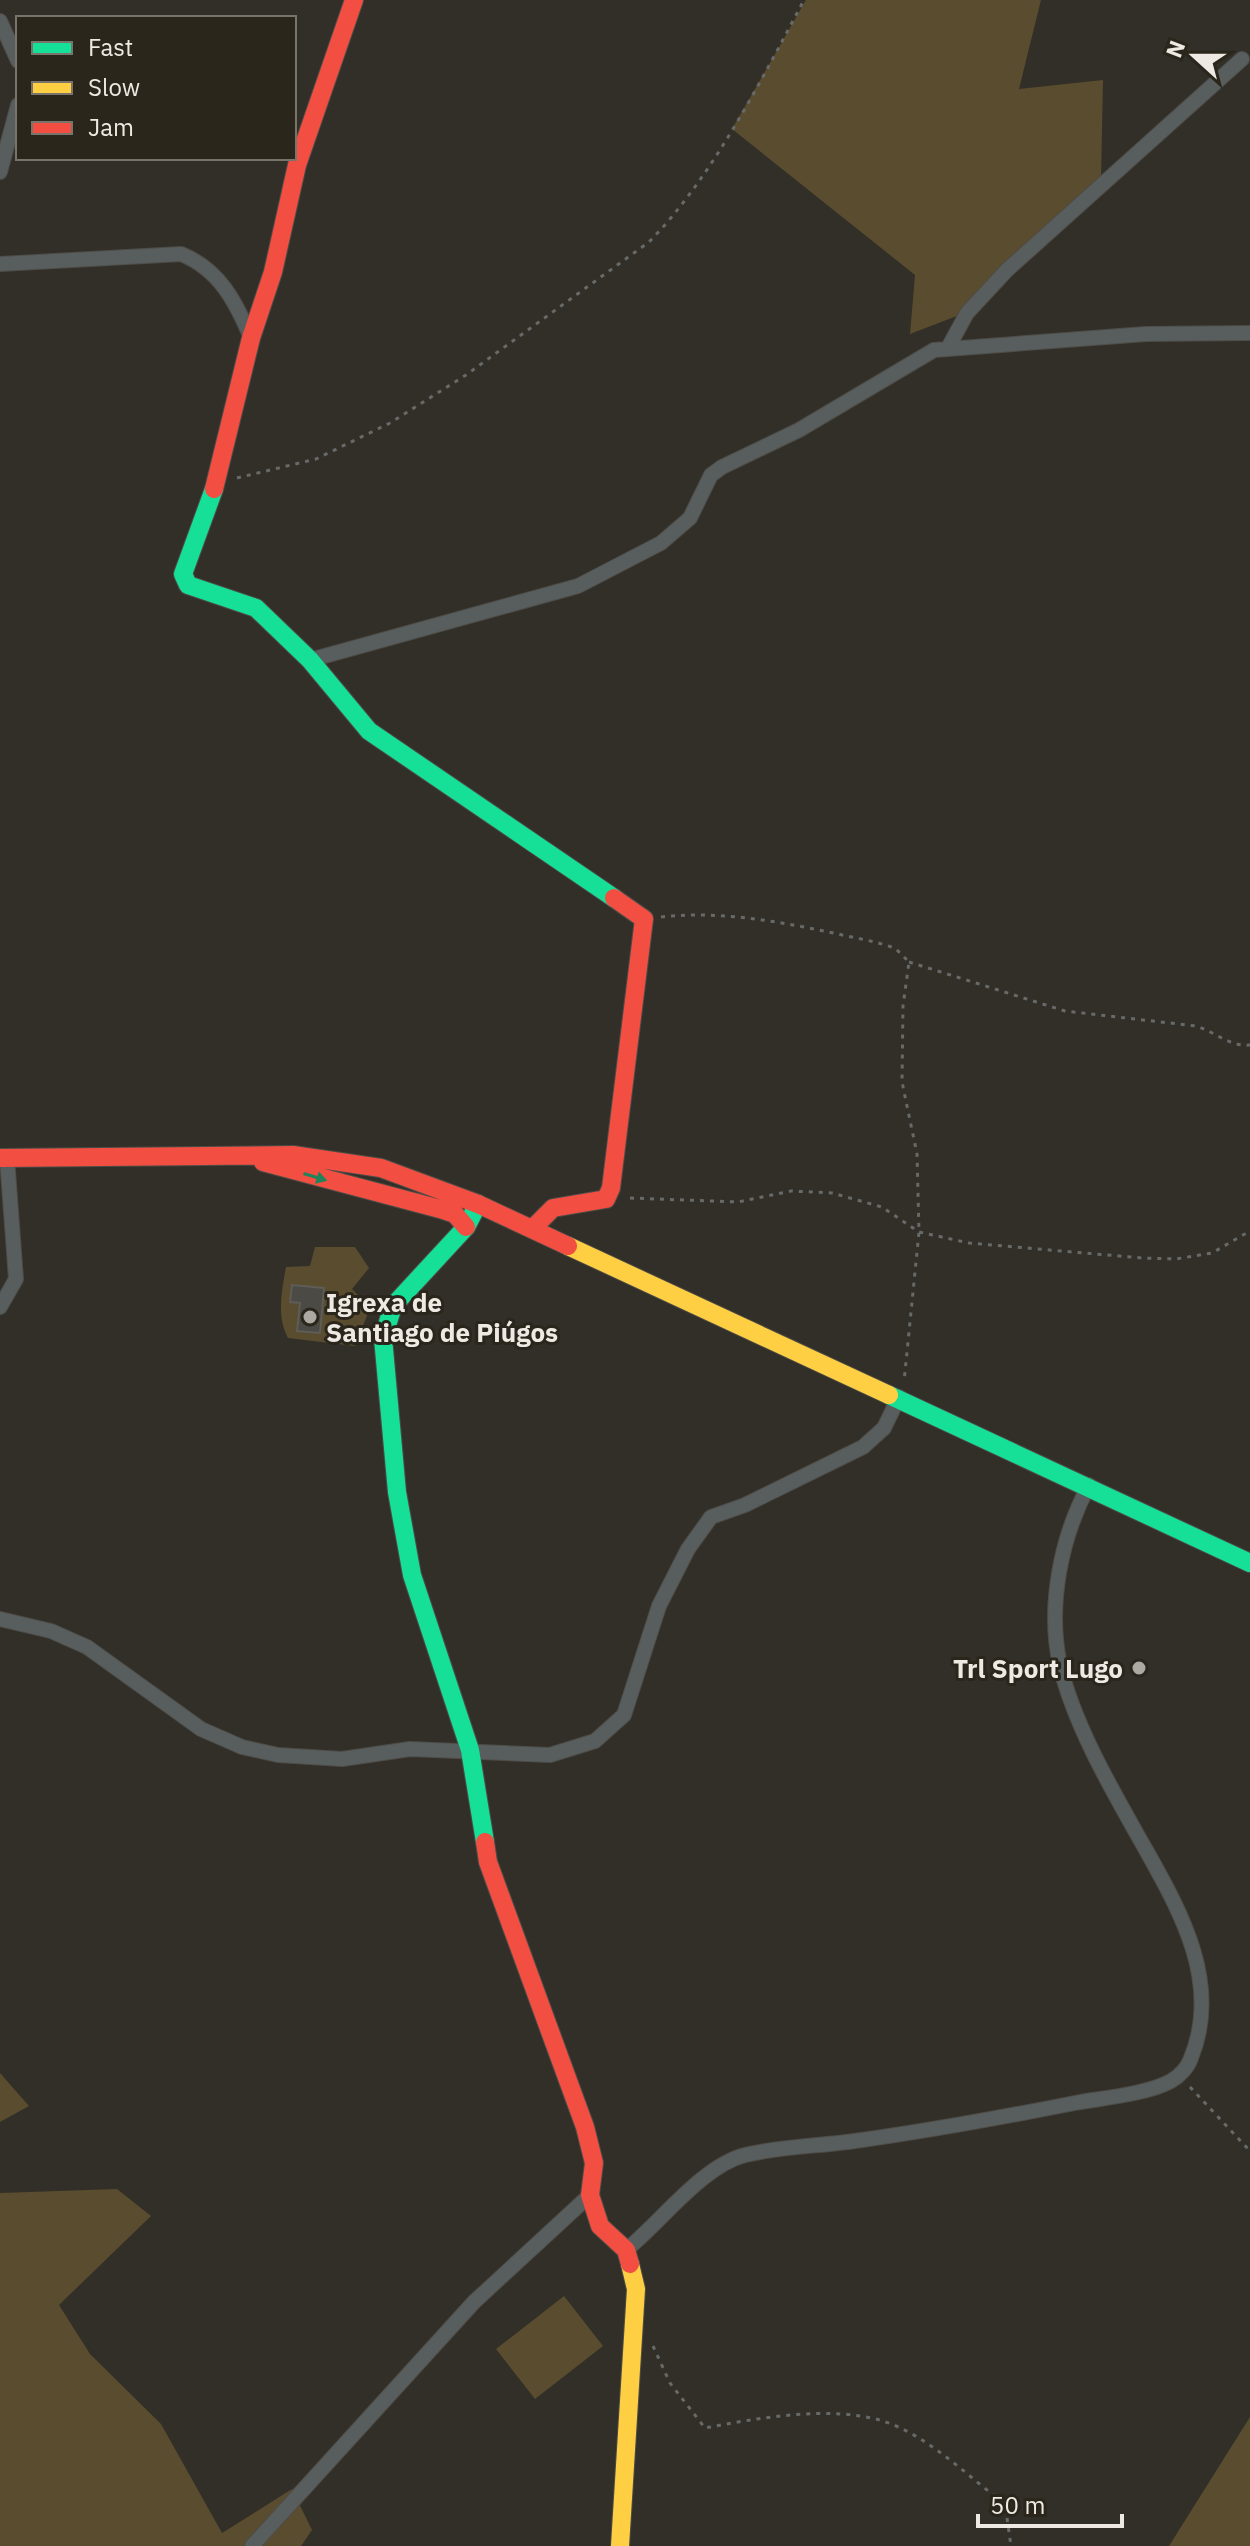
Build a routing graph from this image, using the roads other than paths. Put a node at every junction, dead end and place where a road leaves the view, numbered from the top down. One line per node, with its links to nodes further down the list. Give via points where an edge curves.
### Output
1 (354, 0): 9 (street, via 297,165 273,272)
2 (0, 21): 3 (street)
3 (16, 57)
4 (1242, 59): 10 (street, via 1007,270 967,313)
5 (16, 112): 6 (street)
6 (0, 172)
7 (0, 264): 9 (street, via 181,254 203,262 224,286)
8 (1250, 333): 10 (street, via 1146,334)
9 (251, 338): 11 (street, via 217,479 183,574 188,585 256,608)
10 (948, 348): 11 (street, via 934,350 799,430 722,467 711,475 690,518 661,543 578,586)
11 (310, 660): 16 (street, via 369,731 644,919 606,1199 553,1208)
12 (241, 1155): 13 (street); 14 (street, via 381,1168); 15 (street, one-way to 15, via 440,1209 455,1214)
13 (4, 1158): 17 (street, via 16,1279)
14 (478, 1204): 15 (street); 16 (street)
15 (466, 1227): 22 (street, via 393,1306 383,1338 397,1492 412,1575)
16 (532, 1229): 18 (street)
17 (0, 1307)
18 (899, 1397): 19 (street); 22 (street, via 884,1428 863,1447 711,1517 659,1606 624,1715 595,1741 550,1755)
19 (1089, 1485): 20 (street); 24 (street, via 1074,1515 1062,1561 1055,1617 1060,1665 1086,1734 1196,1950 1200,2036 1188,2066 1171,2081 1112,2096 866,2140 745,2155 712,2169)
20 (1250, 1563)
21 (0, 1619): 22 (street, via 51,1631 87,1647 201,1729 242,1747 342,1759 410,1749)
22 (470, 1750): 23 (street, via 488,1862 585,2127 594,2163)
23 (590, 2195): 24 (street, via 600,2226); 25 (street, via 474,2302)
24 (626, 2250): 26 (street, via 636,2289)
25 (252, 2546)
26 (620, 2546)

